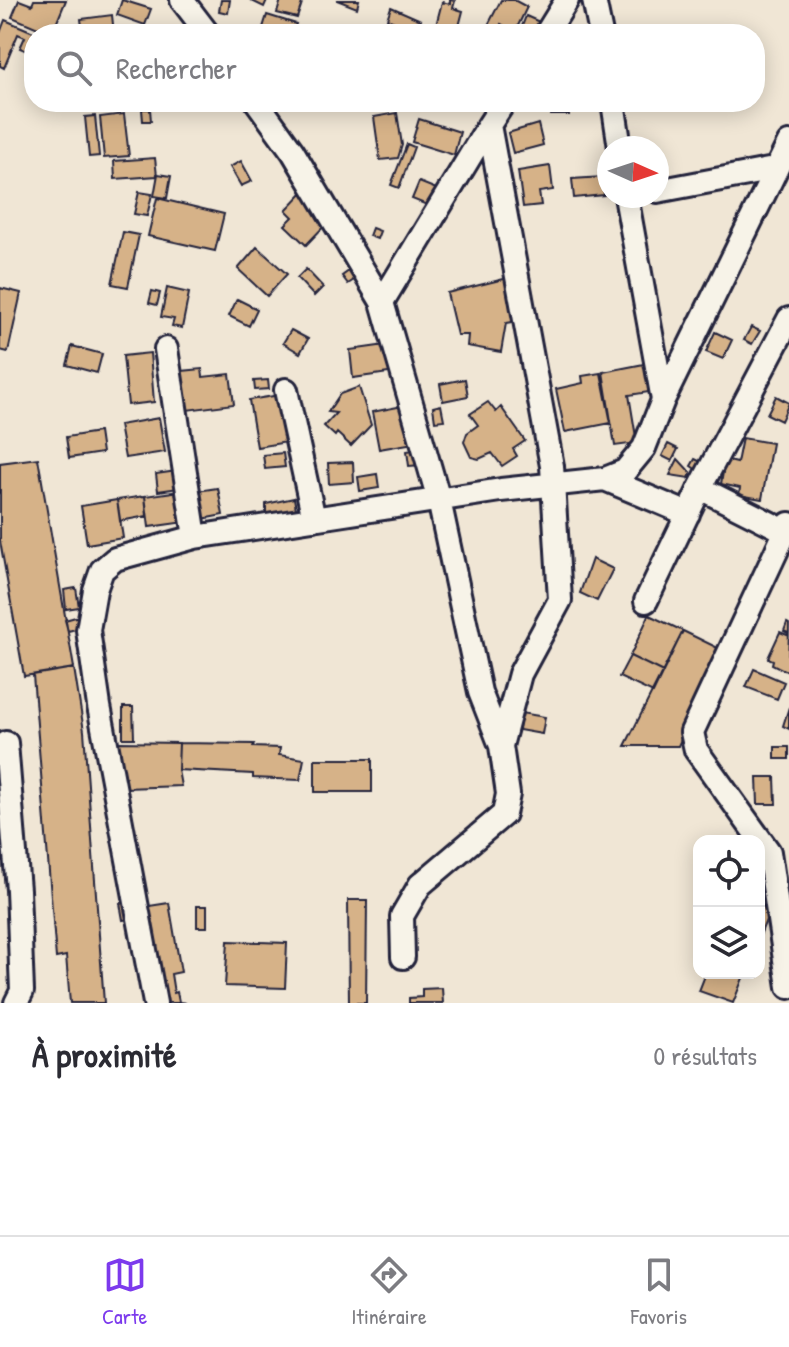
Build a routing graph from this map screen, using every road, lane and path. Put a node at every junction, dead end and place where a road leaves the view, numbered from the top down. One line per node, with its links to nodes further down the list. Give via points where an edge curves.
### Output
1 (182, 0): 4 (street)
2 (567, 0): 5 (street)
3 (594, 0): 6 (street)
4 (200, 24)
5 (552, 24)
6 (599, 24)
7 (264, 112): 16 (street)
8 (497, 112): 10 (street)
9 (615, 112): 11 (street)
10 (489, 125): 16 (street); 22 (street)
11 (618, 136)
12 (789, 143): 13 (street)
13 (774, 169): 14 (street); 20 (street)
14 (669, 189)
15 (630, 208): 20 (street)
16 (382, 302): 24 (street)
17 (789, 319): 23 (street)
18 (166, 349): 28 (street)
19 (286, 390): 26 (street)
20 (663, 400): 21 (street, via 644,448 625,471)
21 (605, 479): 22 (street); 25 (street)
22 (554, 485): 24 (street); 31 (street, via 560,600 520,674)
23 (700, 488): 25 (street); 27 (street)
24 (439, 500): 26 (street); 31 (street, via 480,692)
25 (688, 514): 29 (street)
26 (314, 519): 28 (street)
27 (787, 528): 33 (street, via 692,732 696,750 769,852)
28 (195, 537): 35 (street, via 115,559 102,570 88,630)
29 (646, 601)
30 (6, 743): 34 (street, via 22,991)
31 (501, 746): 32 (street, via 508,794 504,814 420,885 402,916)
32 (403, 957)
33 (789, 987)
34 (16, 1003)
35 (155, 1003)

